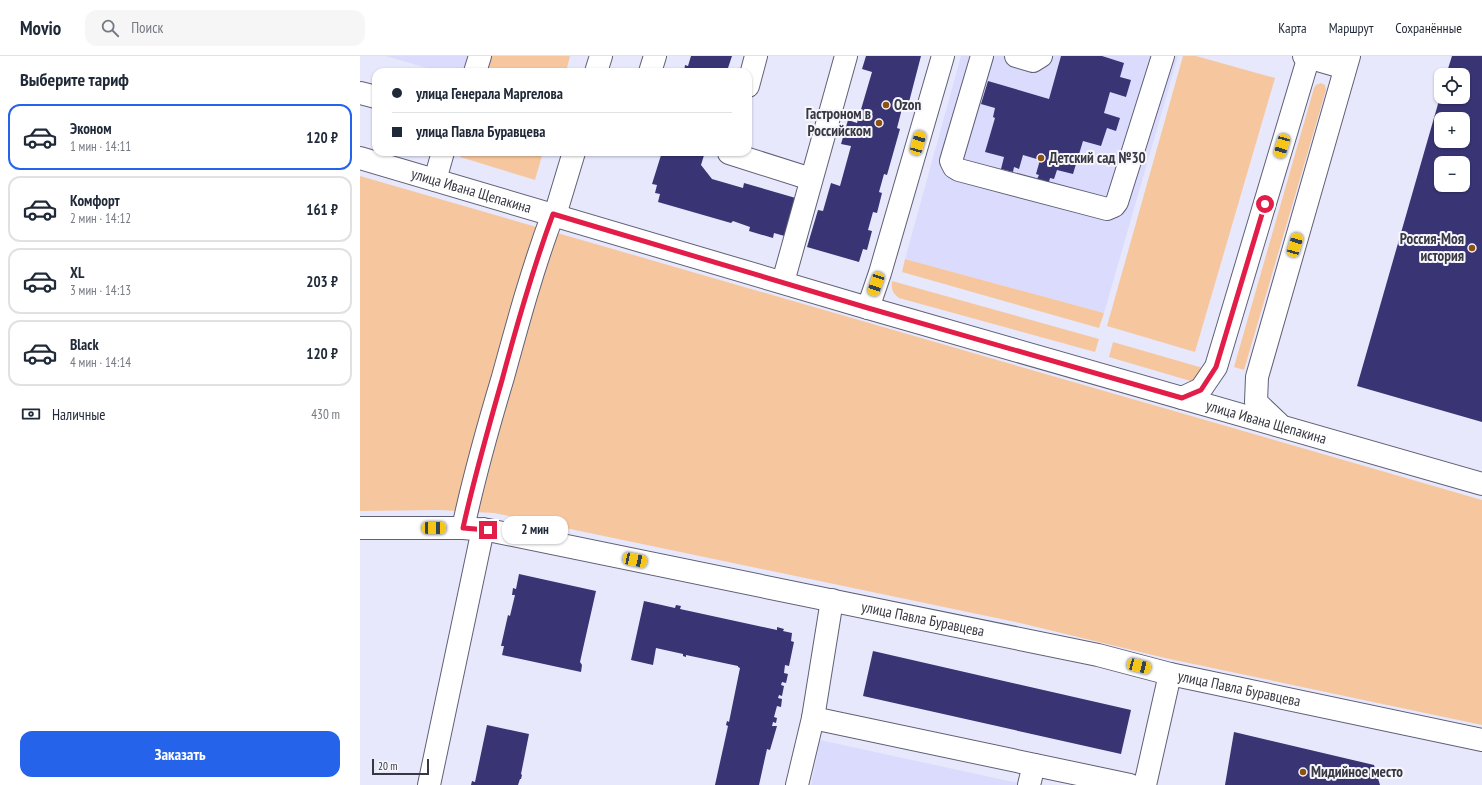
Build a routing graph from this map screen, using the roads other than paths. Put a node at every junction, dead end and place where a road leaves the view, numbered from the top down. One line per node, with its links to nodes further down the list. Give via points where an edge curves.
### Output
1 (480, 56): 13 (street)
2 (601, 56): 14 (street)
3 (655, 56): 15 (street)
4 (756, 56): 16 (street)
5 (846, 56): 23 (street)
6 (943, 56): 27 (street)
7 (982, 56): 10 (street, via 951,161 954,167 1107,209 1117,202)
8 (1016, 56): 9 (street, via 1033,61)
9 (1041, 56)
10 (1163, 56)
11 (1307, 56): 12 (street); 28 (street, via 1216,367 1201,390)
12 (1347, 62): 29 (street, via 1257,377 1256,402)
13 (476, 68)
14 (597, 68)
15 (651, 68)
16 (752, 71)
17 (360, 93): 18 (street)
18 (372, 96)
19 (442, 156): 24 (street)
20 (573, 156): 25 (street)
21 (738, 156): 23 (street)
22 (360, 158): 24 (street, улица Ивана Щепакина)
23 (811, 179): 26 (street)
24 (435, 180): 25 (street, улица Ивана Щепакина)
25 (554, 214): 26 (street, улица Ивана Щепакина); 32 (street, via 542,244 512,344 474,481)
26 (783, 282): 27 (street, улица Ивана Щепакина)
27 (868, 308): 28 (street, улица Ивана Щепакина)
28 (1182, 398): 29 (street, улица Ивана Щепакина)
29 (1281, 425): 30 (street, улица Ивана Щепакина)
30 (1482, 484)
31 (360, 528): 32 (street, улица Павла Буравцева)
32 (473, 528): 33 (street, улица Павла Буравцева); 38 (street)
33 (832, 600): 34 (street, улица Павла Буравцева, via 1098,655); 35 (street)
34 (1170, 674): 36 (street, улица Павла Буравцева); 41 (street)
35 (812, 718): 37 (street); 39 (street)
36 (1482, 740)
37 (1032, 775): 40 (street)
38 (429, 785)
39 (797, 785)
40 (1130, 785)
41 (1146, 785)

